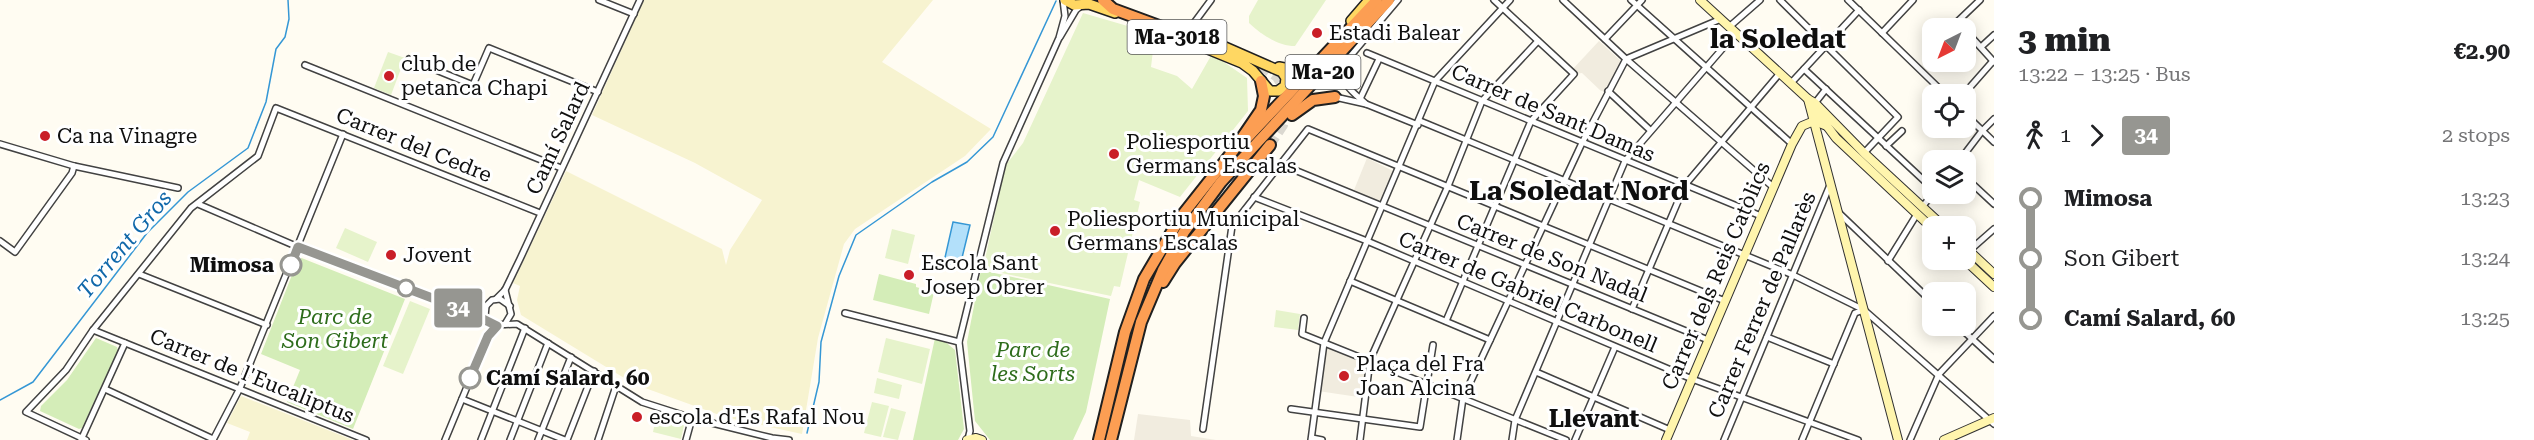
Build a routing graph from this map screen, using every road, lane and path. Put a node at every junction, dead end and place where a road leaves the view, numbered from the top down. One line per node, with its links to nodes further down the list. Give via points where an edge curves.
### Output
1 (599, 0): 25 (street)
2 (640, 0): 25 (street, Camí Salard)
3 (1064, 0): 21 (main road, Ma-3018); 33 (street, via 1065,16)
4 (1105, 0): 31 (main road, Ma-3018); 38 (highway, via 1113,9)
5 (1211, 0): 31 (street, via 1191,29)
6 (1368, 0): 47 (main road)
7 (1377, 0): 67 (highway, Ma-20)
8 (1389, 0): 87 (highway, Ma-20)
9 (1398, 0): 28 (street)
10 (1494, 0): 23 (street)
11 (1510, 0): 23 (street)
12 (1563, 0): 34 (street)
13 (1631, 0): 22 (street)
14 (1642, 0): 22 (street)
15 (1700, 0): 27 (street)
16 (1760, 0): 29 (street)
17 (1780, 0): 39 (street)
18 (1848, 0): 24 (street)
19 (1913, 0): 30 (street)
20 (1980, 0): 26 (street)
21 (1086, 3): 33 (street, via 1075,11); 51 (main road, Ma-3018, via 1234,58)
22 (1637, 5): 34 (street); 35 (street)
23 (1503, 8): 36 (street); 52 (street)
24 (1858, 10): 30 (street); 39 (street)
25 (634, 14): 59 (street, Camí Salard)
26 (1961, 18)
27 (1720, 19): 29 (street); 35 (street)
28 (1375, 24): 54 (street, via 1343,62 1341,73); 73 (highway)
29 (1733, 30): 48 (street); 50 (street)
30 (1882, 33): 55 (street)
31 (1194, 35): 38 (main road, Ma-3018)
32 (1994, 35): 40 (street)
33 (1059, 38): 179 (street, via 1003,163)
34 (1605, 39): 44 (street)
35 (1675, 39): 44 (street); 48 (street)
36 (1538, 41): 62 (street); 69 (street, via 1574,74)
37 (1976, 42): 40 (street)
38 (1212, 44): 47 (main road, Ma-3018, via 1290,71); 51 (main road, via 1282,72 1286,81 1275,92)
39 (1826, 45): 49 (street); 81 (street, via 1898,117)
40 (1981, 47): 45 (street)
41 (1367, 53): 42 (street, Carrer de Sant Damas)
42 (1379, 58): 52 (street, Carrer de Sant Damas); 61 (street)
43 (409, 59): 59 (street, via 473,85 489,48)
44 (1626, 59): 58 (street); 63 (street)
45 (1994, 62): 56 (street)
46 (305, 65): 100 (street)
47 (1311, 65): 67 (highway)
48 (1706, 67): 63 (street); 66 (street)
49 (1804, 69): 53 (street); 57 (street)
50 (1780, 73): 53 (street); 66 (street)
51 (1261, 81): 93 (highway, via 1261,110)
52 (1435, 81): 62 (street, Carrer de Sant Damas); 71 (street)
53 (1791, 83): 65 (street)
54 (1346, 84): 60 (street); 61 (street)
55 (1935, 84)
56 (1973, 84)
57 (1826, 89): 65 (street); 81 (street)
58 (1608, 91): 76 (street); 85 (street)
59 (598, 92): 100 (street, Camí Salard)
60 (1338, 96): 61 (street); 64 (street); 73 (highway, via 1313,100)
61 (1360, 99): 64 (street)
62 (1482, 101): 69 (street, Carrer de Sant Damas); 82 (street)
63 (1675, 102): 76 (street); 83 (street)
64 (1366, 104): 71 (street)
65 (1812, 105): 70 (street); 74 (street, Carrer dels Reis Catòlics); 75 (street); 80 (street)
66 (1751, 107): 83 (street); 88 (street)
67 (1265, 119): 93 (highway, Ma-20)
68 (1994, 119): 77 (street)
69 (1531, 122): 85 (street, Carrer de Sant Damas); 95 (street)
70 (1814, 122): 74 (street); 75 (street); 89 (street)
71 (1419, 123): 82 (street); 99 (street)
72 (1976, 124): 77 (street)
73 (1280, 125): 87 (highway)
74 (1802, 126): 88 (street, Carrer dels Reis Catòlics); 89 (street, via 1810,129)
75 (1827, 126): 80 (street)
76 (1650, 130): 96 (street)
77 (1982, 130): 84 (street); 92 (street)
78 (1902, 131): 91 (street)
79 (343, 134): 111 (street, Carrer del Cedre, via 276,108 258,156); 118 (street, Carrer del Cedre); 131 (street)
80 (1839, 136): 89 (street); 94 (street); 116 (street)
81 (1878, 138): 91 (street); 94 (street)
82 (1467, 141): 95 (street); 105 (street)
83 (1721, 142): 104 (street); 106 (street)
84 (1994, 142)
85 (1582, 143): 96 (street, Carrer de Sant Damas); 102 (street)
86 (0, 144): 98 (street)
87 (1257, 144): 165 (highway, Ma-20, via 1184,232)
88 (1792, 144): 106 (street, Carrer dels Reis Catòlics)
89 (1821, 144): 103 (street)
90 (1270, 145): 165 (highway, via 1175,263)
91 (1886, 146): 101 (street)
92 (1967, 150)
93 (1233, 151): 227 (highway, Ma-20, via 1180,218 1144,279 1125,332)
94 (1864, 153): 116 (street)
95 (1514, 160): 102 (street); 114 (street)
96 (1626, 161): 104 (street, Carrer de Sant Damas); 110 (street)
97 (1280, 164): 99 (street, via 1308,129); 109 (street); 115 (street, Carrer de Son Nadal)
98 (74, 166): 108 (street); 126 (street, via 15,252)
99 (1401, 167): 105 (street); 115 (street)
100 (561, 168): 118 (street, Camí Salard)
101 (1922, 179)
102 (1564, 180): 110 (street); 124 (street)
103 (1831, 184): 117 (street); 140 (street, Carrer Ferrer de Pallarès)
104 (1684, 185): 119 (street, Carrer de Sant Damas); 122 (street)
105 (1448, 186): 114 (street); 123 (street)
106 (1773, 187): 119 (street, Carrer dels Reis Catòlics)
107 (1976, 187): 113 (street)
108 (177, 188)
109 (1254, 197): 127 (street, Carrer de Gabriel Carbonell); 210 (street, via 1232,226)
110 (1609, 199): 122 (street); 129 (street)
111 (198, 204): 131 (street); 139 (street)
112 (1925, 204): 116 (street)
113 (1994, 204)
114 (1495, 206): 124 (street); 130 (street)
115 (1383, 207): 123 (street, Carrer de Son Nadal); 127 (street)
116 (1920, 211): 120 (street); 121 (street); 135 (street)
117 (1838, 212): 135 (street); 157 (street)
118 (540, 213): 148 (street, Camí Salard)
119 (1761, 216): 132 (street, Carrer dels Reis Catòlics)
120 (1924, 216)
121 (1928, 216)
122 (1668, 223): 132 (street); 137 (street)
123 (1430, 226): 130 (street, Carrer de Son Nadal); 134 (street)
124 (1543, 226): 129 (street); 136 (street)
125 (1994, 229): 128 (street)
126 (0, 241)
127 (1367, 242): 134 (street, Carrer de Gabriel Carbonell); 144 (street)
128 (1976, 242)
129 (1589, 244): 137 (street); 146 (street)
130 (1478, 246): 136 (street, Carrer de Son Nadal); 145 (street)
131 (298, 247): 158 (street); 169 (street)
132 (1744, 254): 140 (street); 152 (street, Carrer dels Reis Catòlics)
133 (1976, 257): 141 (street)
134 (1413, 261): 145 (street, Carrer de Gabriel Carbonell); 151 (street)
135 (1888, 261): 149 (street)
136 (1525, 265): 146 (street, Carrer de Son Nadal); 153 (street)
137 (1649, 269): 152 (street); 156 (street)
138 (1976, 270): 142 (street)
139 (139, 274): 169 (street); 172 (street)
140 (1793, 274): 157 (street); 175 (street, Carrer Ferrer de Pallarès)
141 (1994, 274)
142 (1982, 275): 143 (street); 147 (street)
143 (1994, 279)
144 (1350, 281): 151 (street); 182 (street)
145 (1462, 282): 153 (street, Carrer de Gabriel Carbonell); 164 (street)
146 (1573, 284): 156 (street, Carrer de Son Nadal); 166 (street)
147 (1994, 287)
148 (505, 290): 150 (street, Camí Salard); 155 (street)
149 (1922, 293)
150 (496, 299): 154 (street); 155 (street)
151 (1396, 301): 164 (street); 186 (street)
152 (1725, 301): 178 (street, Carrer dels Reis Catòlics)
153 (1508, 302): 166 (street, Carrer de Gabriel Carbonell); 177 (street)
154 (486, 306): 158 (street); 163 (street)
155 (510, 306): 160 (street)
156 (1632, 309): 178 (street, Carrer de Son Nadal)
157 (1864, 310): 188 (street, via 1855,313); 191 (street); 239 (street)
158 (469, 312): 163 (street)
159 (845, 313): 179 (street)
160 (511, 314): 167 (street); 168 (street)
161 (1994, 316): 176 (street)
162 (1304, 318): 182 (street, via 1302,334)
163 (487, 321): 170 (street); 173 (street)
164 (1446, 321): 177 (street)
165 (1141, 322): 228 (highway, Ma-20)
166 (1557, 323): 184 (street, Carrer de Gabriel Carbonell); 190 (street)
167 (505, 324): 168 (street); 170 (street)
168 (517, 324): 171 (street)
169 (267, 325): 195 (street)
170 (497, 326): 173 (street)
171 (525, 328): 181 (street); 202 (street)
172 (93, 330): 180 (street, Carrer de l'Eucaliptus); 214 (street, via 66,370 26,412)
173 (488, 336): 200 (street)
174 (1969, 336): 176 (street)
175 (1767, 337): 188 (street); 199 (street, Carrer Ferrer de Pallarès)
176 (1972, 339): 187 (street); 191 (street)
177 (1490, 340): 198 (street)
178 (1708, 340): 192 (street, Carrer dels Reis Catòlics)
179 (959, 342): 213 (street)
180 (125, 343): 195 (street, Carrer de l'Eucaliptus); 196 (street)
181 (548, 343): 185 (street); 207 (street)
182 (1324, 343): 186 (street); 203 (street)
183 (1433, 345): 193 (street)
184 (1615, 347): 192 (street, Carrer de Gabriel Carbonell); 197 (street)
185 (571, 357): 189 (street); 212 (street)
186 (1370, 360): 193 (street); 205 (street)
187 (1994, 360)
188 (1834, 364): 208 (street)
189 (594, 371): 194 (street); 223 (street)
190 (1536, 372): 197 (street); 206 (street)
191 (1939, 374): 209 (street); 240 (street)
192 (1692, 379): 199 (street, Carrer de Gabriel Carbonell); 211 (street, Carrer dels Reis Catòlics)
193 (1426, 384): 198 (street); 205 (street, via 1420,427)
194 (616, 386): 204 (street, via 642,402); 224 (street)
195 (240, 388): 217 (street); 218 (street, Carrer de l'Eucaliptus)
196 (105, 389): 214 (street); 217 (street)
197 (1594, 397): 211 (street); 234 (street)
198 (1463, 398): 206 (street); 231 (street)
199 (1742, 398): 208 (street, Carrer de Gabriel Carbonell); 236 (street, Carrer Ferrer de Pallarès)
200 (462, 399): 202 (street); 219 (street)
201 (1291, 409): 203 (street)
202 (492, 411): 207 (street); 220 (street)
203 (1315, 412): 205 (street); 216 (street)
204 (693, 418): 215 (street); 225 (street)
205 (1363, 419): 230 (street)
206 (1515, 420): 232 (street); 233 (street)
207 (517, 421): 212 (street); 221 (street)
208 (1810, 421): 237 (street); 238 (street, Carrer de Gabriel Carbonell)
209 (1992, 421): 241 (street)
210 (1203, 429)
211 (1670, 430): 235 (street, Carrer dels Reis Catòlics)
212 (542, 431): 222 (street); 223 (street)
213 (973, 438)
214 (83, 439)
215 (772, 439): 226 (street)
216 (1312, 439): 229 (street)
217 (213, 440)
218 (366, 440)
219 (445, 440)
220 (481, 440)
221 (510, 440)
222 (538, 440)
223 (566, 440)
224 (598, 440)
225 (686, 440)
226 (789, 440)
227 (1100, 440)
228 (1111, 440)
229 (1322, 440)
230 (1360, 440)
231 (1457, 440)
232 (1512, 440)
233 (1566, 440)
234 (1575, 440)
235 (1666, 440)
236 (1724, 440)
237 (1802, 440)
238 (1857, 440)
239 (1898, 440)
240 (1910, 440)
241 (1944, 440)

